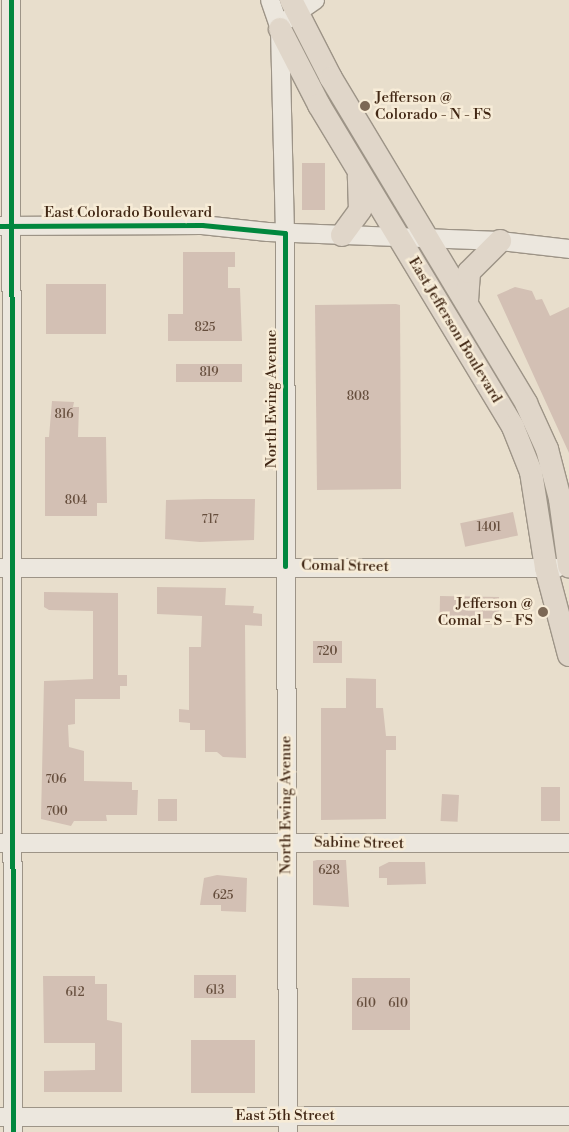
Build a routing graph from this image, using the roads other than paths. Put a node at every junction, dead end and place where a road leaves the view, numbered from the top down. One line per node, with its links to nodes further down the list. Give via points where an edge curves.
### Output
1 (11, 0): 6 (street)
2 (270, 0): 4 (street, North Ewing Avenue)
3 (302, 3): 4 (street); 10 (main road, East Jefferson Boulevard, via 331,78)
4 (280, 29): 5 (main road, East Jefferson Boulevard); 7 (street, North Ewing Avenue)
5 (359, 172): 8 (main road, via 360,210); 9 (main road, East Jefferson Boulevard)
6 (6, 226): 7 (street, East Colorado Boulevard, via 202,225); 16 (street)
7 (285, 233): 8 (street, East Colorado Boulevard); 14 (street, North Ewing Avenue)
8 (342, 235): 9 (street, East Colorado Boulevard)
9 (398, 237): 10 (street, East Colorado Boulevard); 17 (main road, East Jefferson Boulevard, via 474,357 513,427 531,472)
10 (428, 237): 11 (street, East Colorado Boulevard); 13 (main road, East Jefferson Boulevard)
11 (500, 241): 12 (street, East Colorado Boulevard); 13 (main road, via 469,272)
12 (569, 250)
13 (467, 301): 15 (main road, East Jefferson Boulevard, via 526,403 547,449 560,499)
14 (285, 566): 16 (street, Comal Street); 17 (street, Comal Street); 19 (street, North Ewing Avenue)
15 (569, 567): 17 (street, Comal Street)
16 (6, 568): 20 (street)
17 (546, 568): 18 (main road, East Jefferson Boulevard)
18 (569, 655)
19 (286, 842): 20 (street, Sabine Street); 21 (street, Sabine Street); 24 (street, North Ewing Avenue)
20 (6, 843): 23 (street)
21 (569, 843)
22 (569, 1116): 24 (street, East 5th Street)
23 (9, 1122): 24 (street, East 5th Street)
24 (288, 1124)

